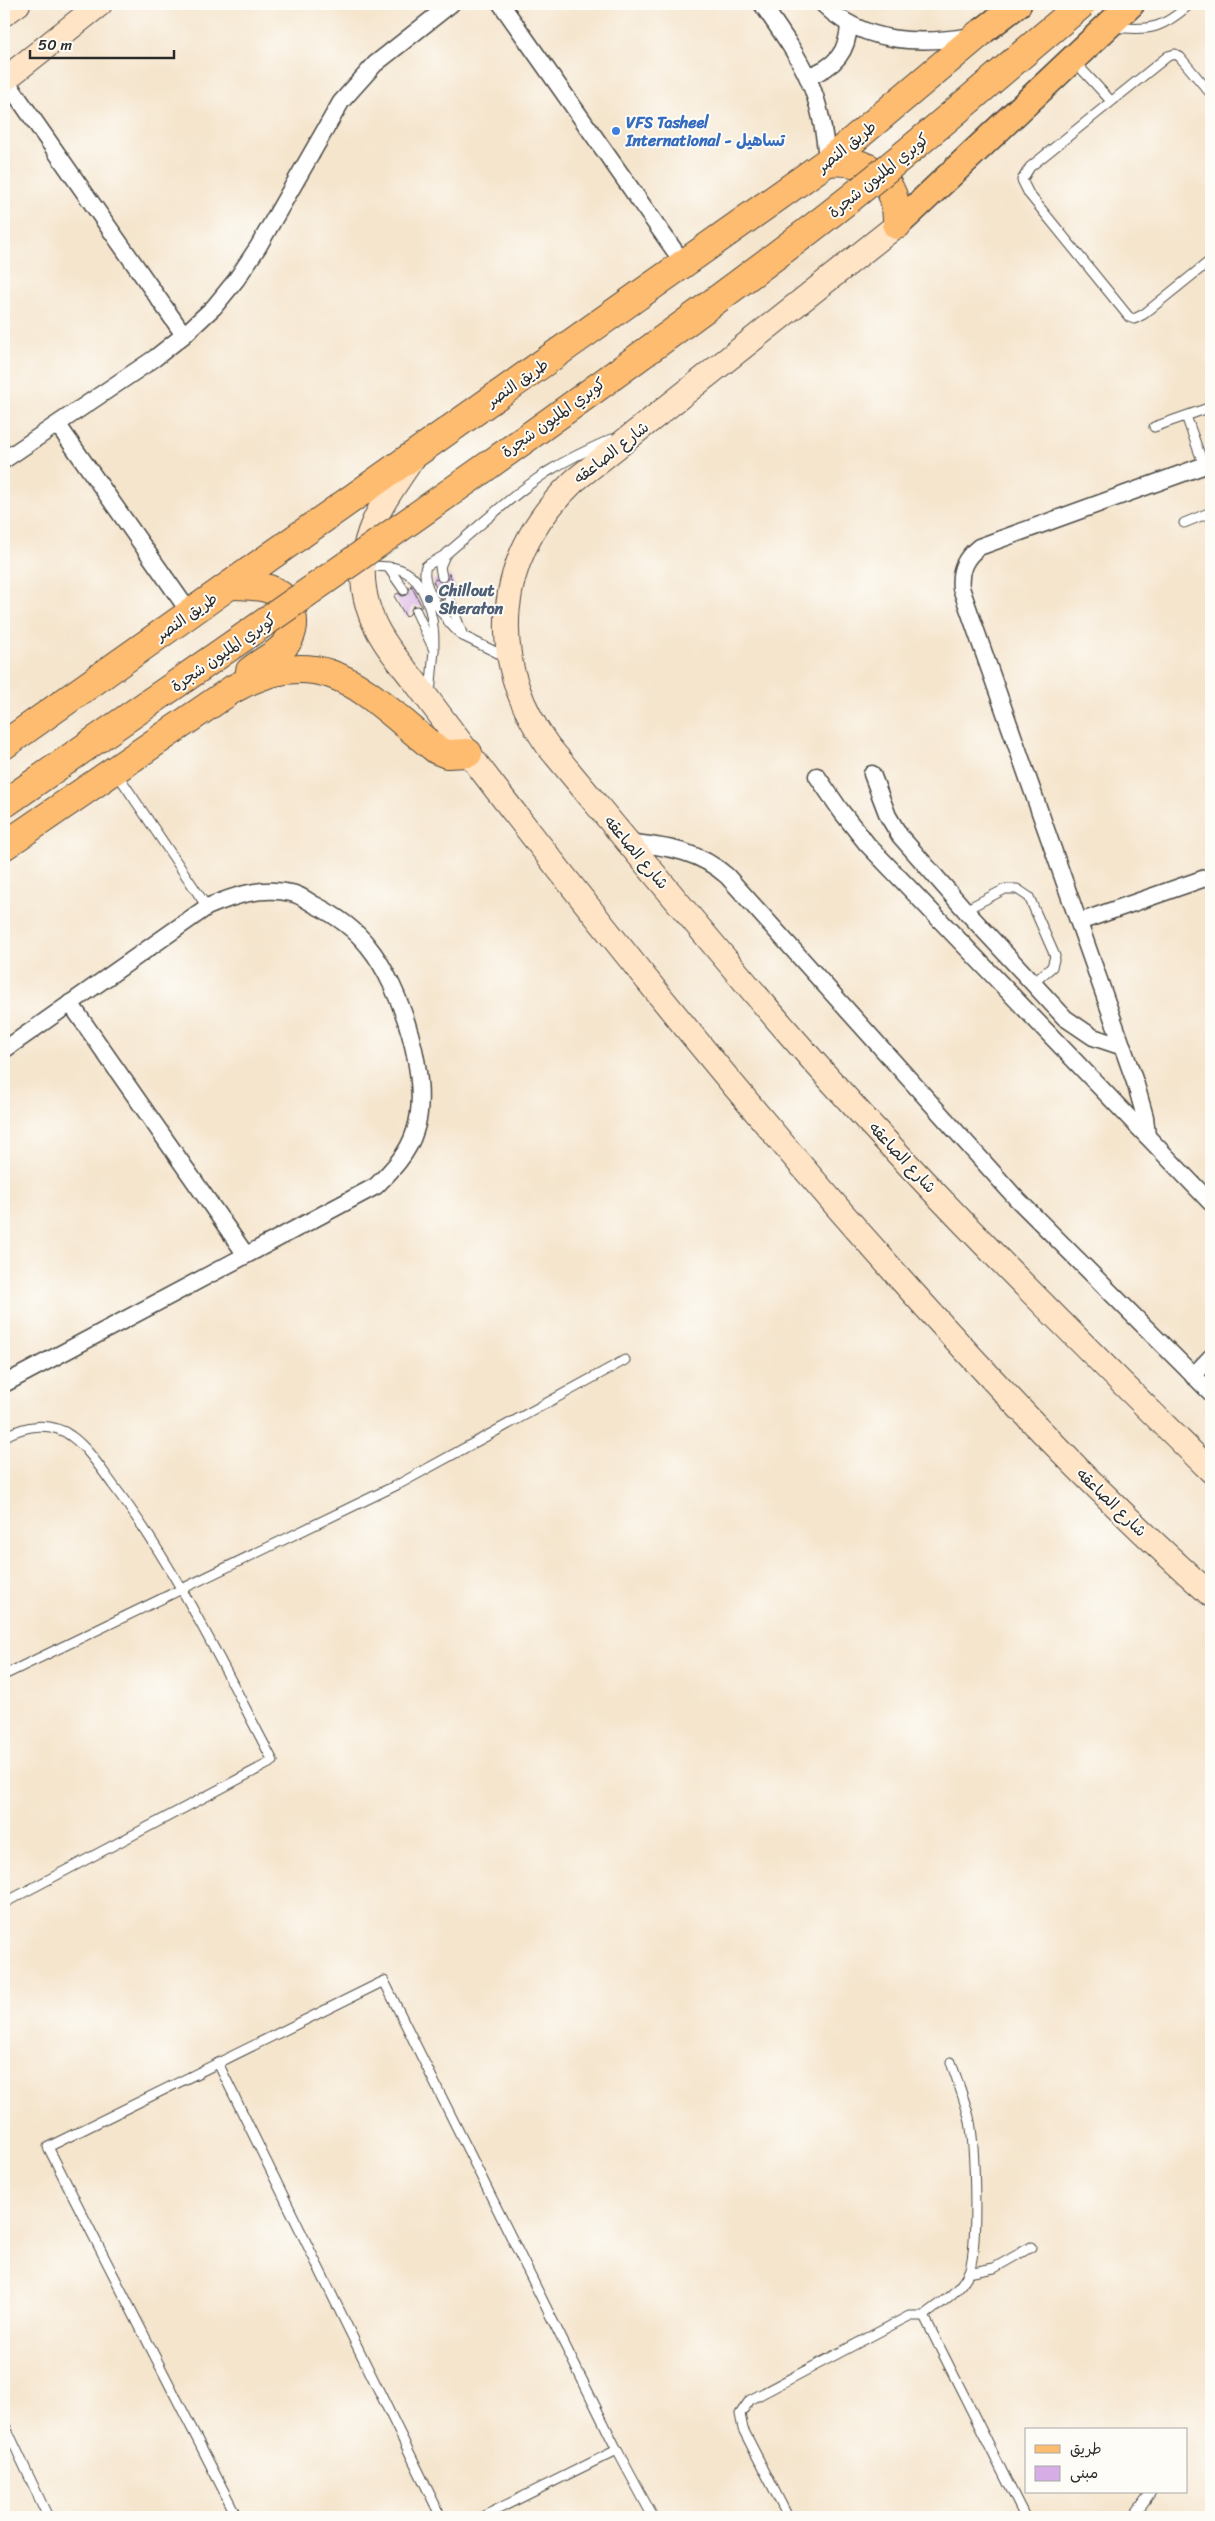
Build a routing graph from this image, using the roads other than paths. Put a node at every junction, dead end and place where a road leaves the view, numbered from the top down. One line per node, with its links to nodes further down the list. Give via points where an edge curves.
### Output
1 (100, 4): 15 (street)
2 (452, 4): 22 (street, via 375,64 341,102 236,280)
3 (501, 4): 21 (street)
4 (762, 4): 14 (street)
5 (823, 4): 10 (street)
6 (1018, 4): 12 (main road, طريق النصر)
7 (1082, 4): 52 (highway, كوبري المليون شجرة, bridge, via 886,169 785,248 416,517)
8 (1131, 4): 11 (main road)
9 (1190, 4): 11 (lane, via 1174,18 1153,29)
10 (849, 24): 12 (street, via 885,37 922,42); 14 (street, via 846,48 839,58 830,67)
11 (1107, 26): 13 (main road)
12 (979, 34): 18 (highway, طريق النصر)
13 (1073, 59): 17 (lane); 19 (main road)
14 (808, 76): 18 (street, via 821,112)
15 (4, 79): 22 (street)
16 (1211, 94): 17 (lane, via 1175,54 1163,59)
17 (1111, 101): 20 (lane, via 1030,167 1022,180 1024,187 1129,317 1134,319)
18 (827, 162): 19 (highway, via 844,160 873,170 893,194); 21 (highway, طريق النصر)
19 (897, 225): 27 (street, شارع الصاعقه)
20 (1211, 260)
21 (684, 264): 28 (highway, طريق النصر)
22 (184, 335): 25 (street)
23 (1211, 407): 24 (lane)
24 (1186, 416): 26 (lane); 30 (lane)
25 (58, 425): 29 (street); 41 (street)
26 (1154, 427)
27 (639, 430): 33 (lane, via 578,454 546,473); 44 (street, شارع الصاعقه, via 558,496 532,532 517,565 510,593 507,614)
28 (416, 453): 34 (street, شارع الصاعقه, via 375,516 368,532); 37 (highway, طريق النصر)
29 (4, 460)
30 (1209, 466): 58 (street, via 979,547 971,553 962,570 961,588)
31 (1211, 512): 32 (lane)
32 (1184, 523)
33 (445, 555): 36 (lane, via 440,567); 42 (lane, via 426,566 425,579 448,623)
34 (363, 565): 35 (lane); 46 (street, شارع الصاعقه, via 365,596 375,626)
35 (388, 566): 38 (lane); 43 (lane, via 407,573 428,600 435,632)
36 (442, 577)
37 (230, 585): 41 (highway, طريق النصر); 45 (highway, via 258,586 275,591 288,604 293,622 284,646 250,671)
38 (404, 590)
39 (449, 598): 42 (lane)
40 (416, 611): 43 (lane)
41 (190, 613): 47 (highway, طريق النصر)
42 (463, 636): 44 (lane)
43 (434, 650): 46 (lane)
44 (509, 658): 53 (street, شارع الصاعقه, via 519,695 536,730)
45 (234, 689): 48 (highway, via 255,677 278,670 300,668 321,671 361,687 437,750 447,754); 49 (highway)
46 (430, 702): 48 (street, شارع الصاعقه)
47 (4, 745)
48 (468, 753): 74 (street, شارع الصاعقه, via 676,1017 860,1234 1066,1458)
49 (114, 769): 54 (highway); 56 (lane)
50 (872, 774): 57 (street, via 888,816 900,836)
51 (818, 776): 63 (street, via 867,844)
52 (4, 804)
53 (628, 842): 68 (street, via 694,854 726,876 1015,1196); 72 (street, شارع الصاعقه, via 786,1030 862,1114 1017,1278)
54 (4, 846)
55 (1211, 876): 58 (street)
56 (207, 907): 60 (street); 65 (street, via 234,895 262,891 292,893 338,917 368,946 391,982 404,1013 416,1061 420,1109 415,1132 401,1161 376,1186)
57 (965, 910): 59 (street); 59 (lane, via 1004,889 1017,889 1029,897 1055,956 1052,967)
58 (1079, 922): 61 (street)
59 (1032, 983): 61 (street, via 1080,1029)
60 (70, 1003): 62 (street); 65 (street)
61 (1123, 1047): 63 (street, via 1141,1101)
62 (4, 1050)
63 (1147, 1136): 64 (street)
64 (1211, 1203)
65 (246, 1255): 69 (street)
66 (1211, 1357): 68 (street)
67 (625, 1360): 73 (lane, via 401,1483)
68 (1193, 1376): 70 (street)
69 (4, 1384)
70 (1211, 1393)
71 (4, 1437): 73 (lane, via 43,1425 71,1436 96,1462 130,1508)
72 (1211, 1470)
73 (182, 1590): 75 (lane); 76 (lane, via 273,1761)
74 (1211, 1595)
75 (4, 1675)
76 (4, 1903)
77 (951, 2062): 80 (lane, via 969,2118 974,2167 975,2207)
78 (218, 2063): 83 (lane, via 384,1981); 86 (lane, via 48,2147); 87 (lane)
79 (1031, 2246): 80 (lane, via 994,2268)
80 (968, 2273): 81 (lane, via 951,2295)
81 (924, 2316): 90 (lane, via 909,2316 782,2382 750,2400 740,2414 743,2429); 91 (lane)
82 (4, 2423): 85 (lane)
83 (616, 2450): 88 (lane); 89 (lane)
84 (1150, 2494): 92 (lane)
85 (48, 2517)
86 (237, 2517)
87 (441, 2517)
88 (482, 2517)
89 (653, 2517)
90 (788, 2517)
91 (1025, 2517)
92 (1133, 2517)

